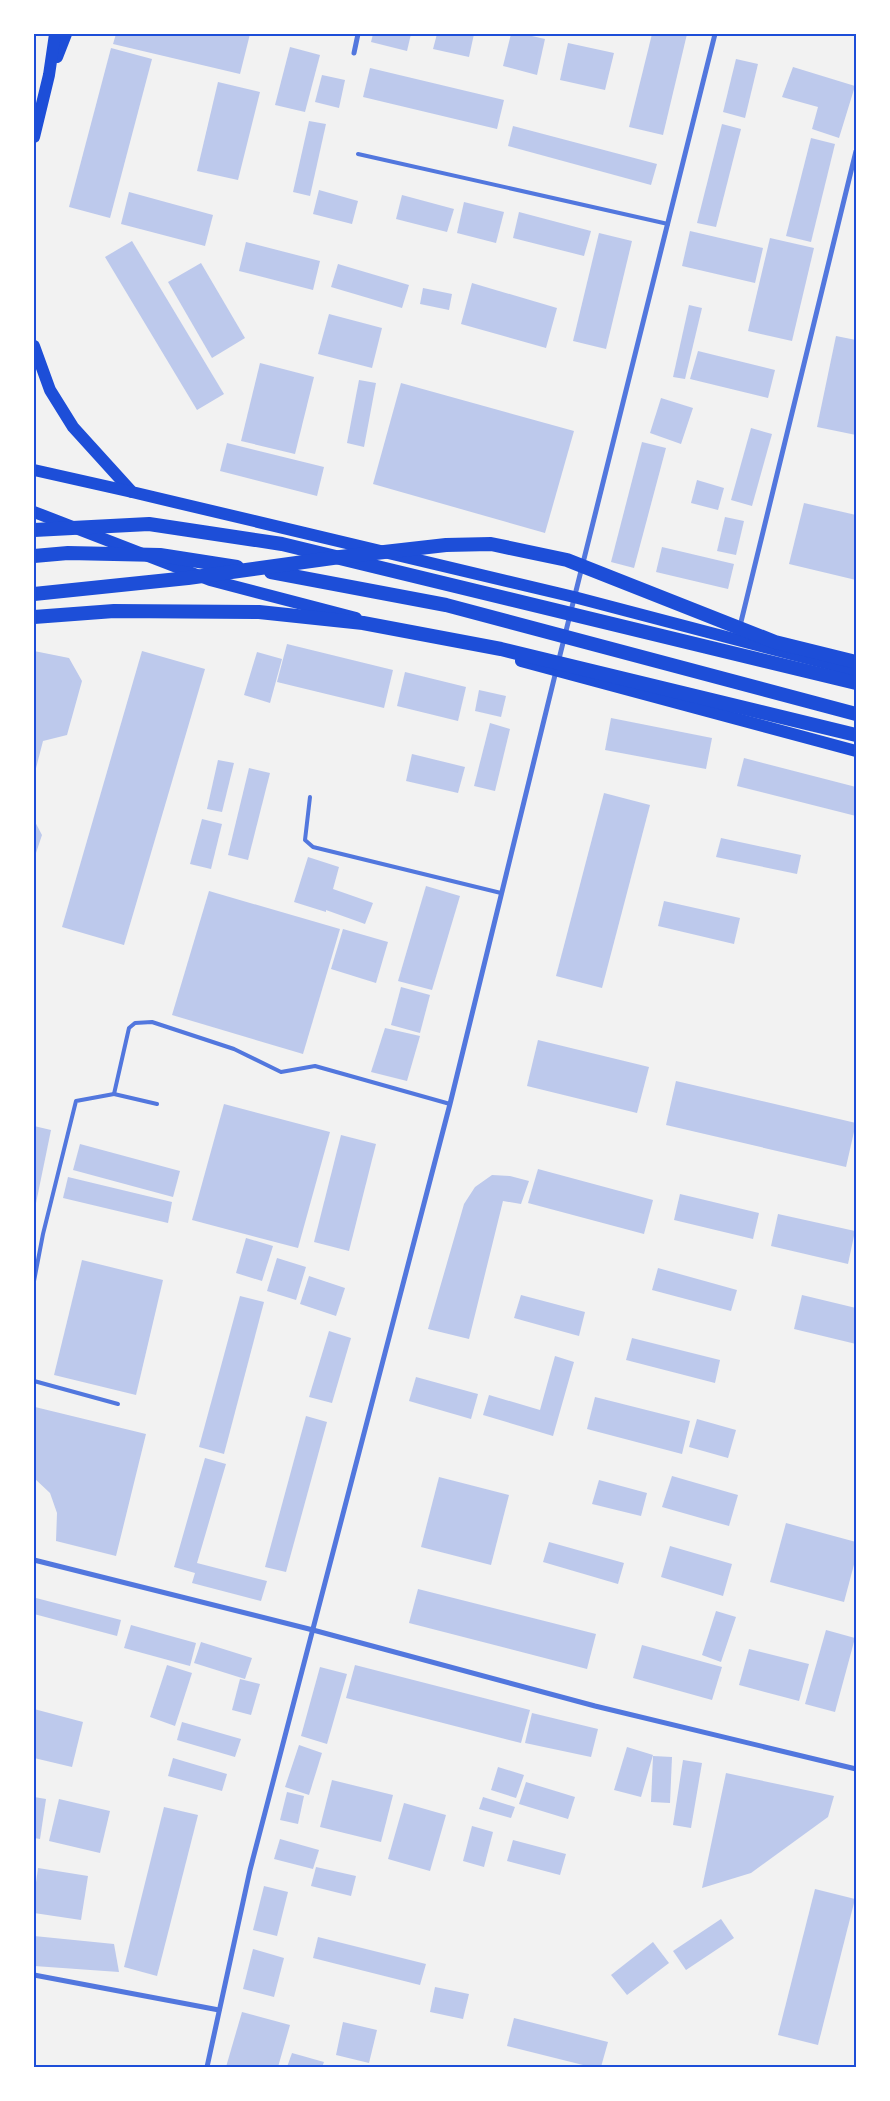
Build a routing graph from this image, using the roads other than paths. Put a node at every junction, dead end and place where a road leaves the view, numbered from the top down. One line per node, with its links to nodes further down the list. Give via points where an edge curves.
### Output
1 (55, 34): 6 (main road)
2 (66, 34): 6 (main road)
3 (358, 34): 5 (street)
4 (715, 34): 10 (street)
5 (354, 53)
6 (49, 75): 7 (main road)
7 (34, 137)
8 (856, 151): 20 (street)
9 (358, 154): 10 (lane)
10 (668, 224): 18 (street)
11 (34, 346): 13 (main road, via 50,390 73,427)
12 (34, 470): 13 (main road)
13 (132, 492): 18 (main road)
14 (34, 512): 22 (main road, via 210,580)
15 (34, 530): 24 (highway, via 149,524 282,544)
16 (34, 556): 25 (highway, via 68,553 160,556 303,577 446,605)
17 (34, 594): 21 (highway, via 446,545 491,544 567,560 775,642)
18 (574, 597): 20 (main road); 22 (street)
19 (34, 617): 26 (highway, via 114,611 259,612 363,623 501,649)
20 (736, 641): 23 (main road)
21 (856, 662)
22 (557, 670): 27 (main road); 29 (street)
23 (856, 671)
24 (856, 683)
25 (856, 714)
26 (856, 735)
27 (856, 751)
28 (310, 797): 29 (lane, via 305,840 313,846)
29 (501, 893): 32 (street)
30 (114, 1094): 31 (lane); 32 (lane, via 129,1028 135,1023 152,1022 234,1049 281,1072 315,1066); 33 (lane, via 76,1101)
31 (157, 1104)
32 (450, 1104): 37 (street)
33 (34, 1281)
34 (34, 1381): 35 (lane)
35 (118, 1404)
36 (34, 1560): 37 (street)
37 (312, 1630): 38 (street, via 595,1706); 40 (street, via 250,1870)
38 (856, 1769)
39 (34, 1975): 40 (street)
40 (219, 2010): 41 (street)
41 (207, 2067)

